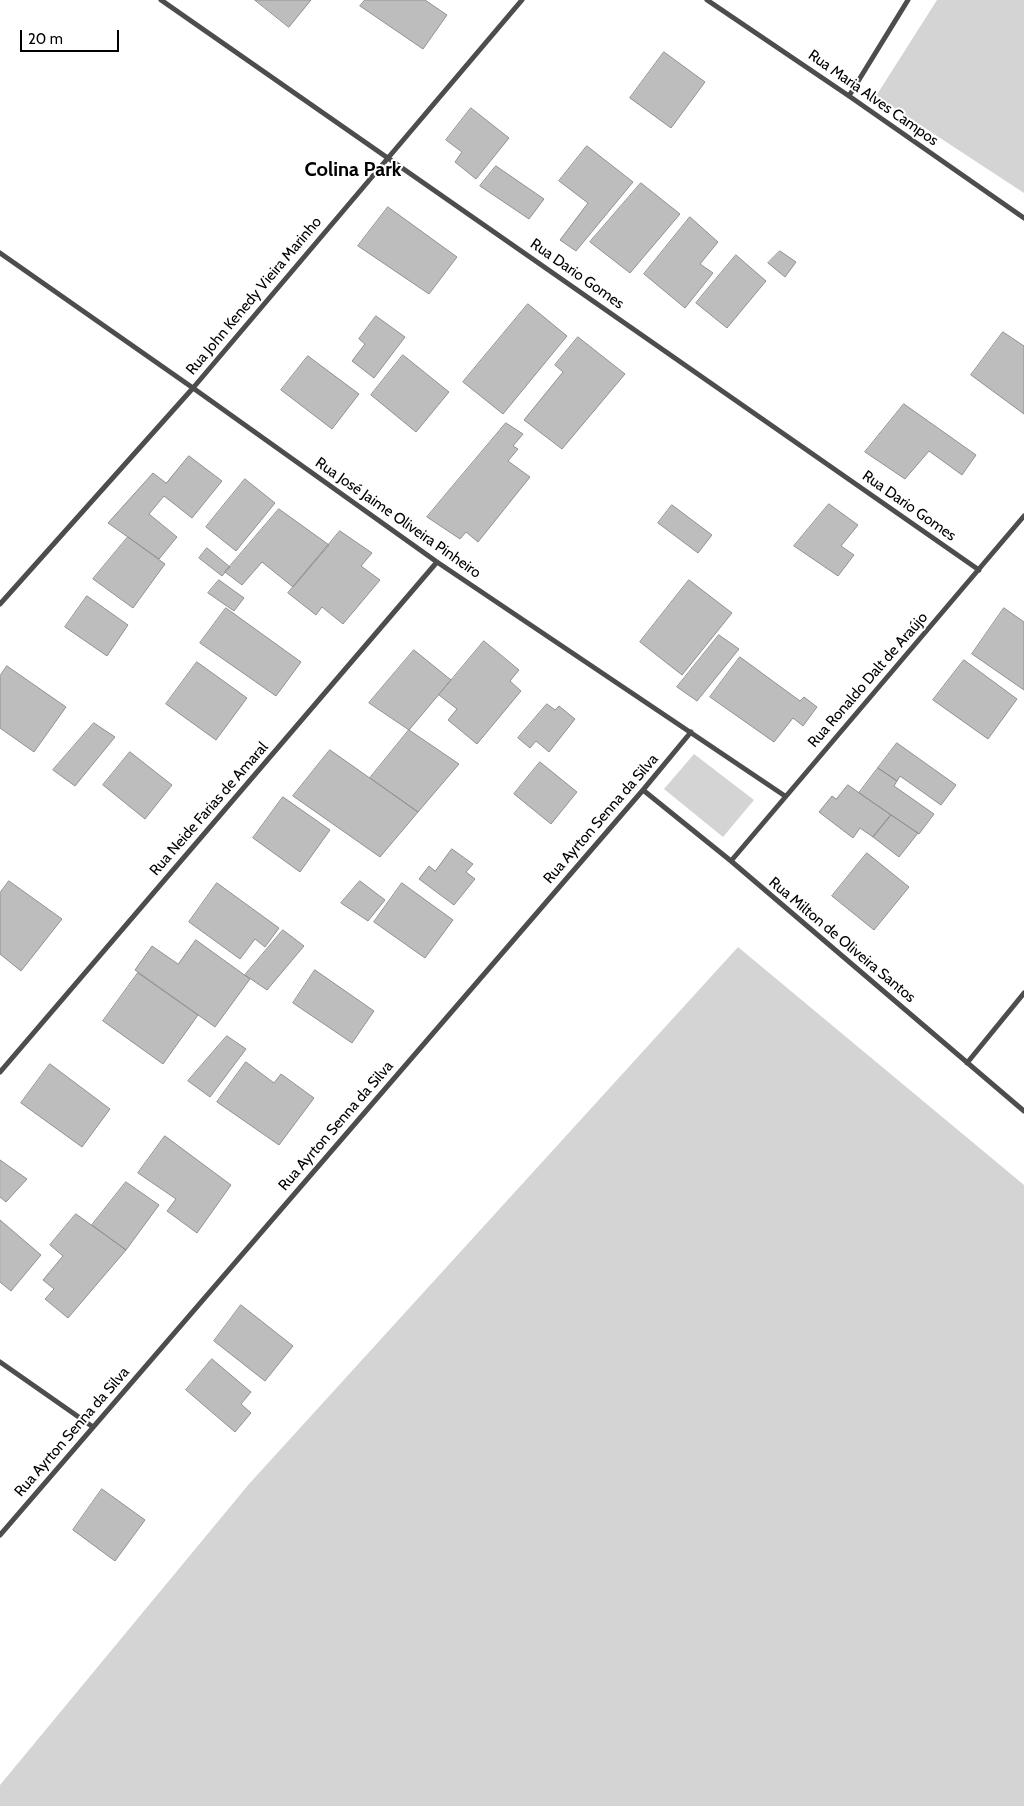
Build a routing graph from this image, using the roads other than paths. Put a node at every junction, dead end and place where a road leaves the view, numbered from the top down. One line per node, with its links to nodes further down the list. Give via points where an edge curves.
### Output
1 (161, 0): 6 (street, Rua Dario Gomes)
2 (522, 0): 6 (street, Rua John Kenedy Vieira Marinho)
3 (707, 0): 5 (street, Rua Maria Alves Campos)
4 (908, 0): 5 (street)
5 (849, 96): 7 (street, Rua Maria Alves Campos)
6 (388, 157): 9 (street, Rua John Kenedy Vieira Marinho); 12 (street, Rua Dario Gomes)
7 (1024, 218)
8 (0, 253): 9 (street, Rua José Jaime Oliveira Pinheiro)
9 (193, 388): 11 (street, Rua José Jaime Oliveira Pinheiro); 13 (street, Rua John Kenedy Vieira Marinho)
10 (1024, 516): 12 (street, Rua Ronaldo Dalt de Araújo)
11 (437, 562): 14 (street, Rua José Jaime Oliveira Pinheiro); 20 (street, Rua Neide Farias de Amaral)
12 (979, 570): 16 (street, Rua Ronaldo Dalt de Araújo)
13 (0, 604)
14 (691, 732): 15 (street, Rua Ayrton Senna da Silva); 16 (street, Rua José Jaime Oliveira Pinheiro)
15 (643, 790): 17 (street, Rua Milton de Oliveira Santos); 23 (street, Rua Ayrton Senna da Silva)
16 (786, 796): 17 (street, Rua Ronaldo Dalt de Araújo)
17 (731, 862): 19 (street, Rua Milton de Oliveira Santos)
18 (1024, 993): 19 (street)
19 (967, 1062): 21 (street, Rua Milton de Oliveira Santos)
20 (0, 1072)
21 (1024, 1110)
22 (0, 1362): 23 (street)
23 (93, 1427): 24 (street, Rua Ayrton Senna da Silva)
24 (0, 1535)

